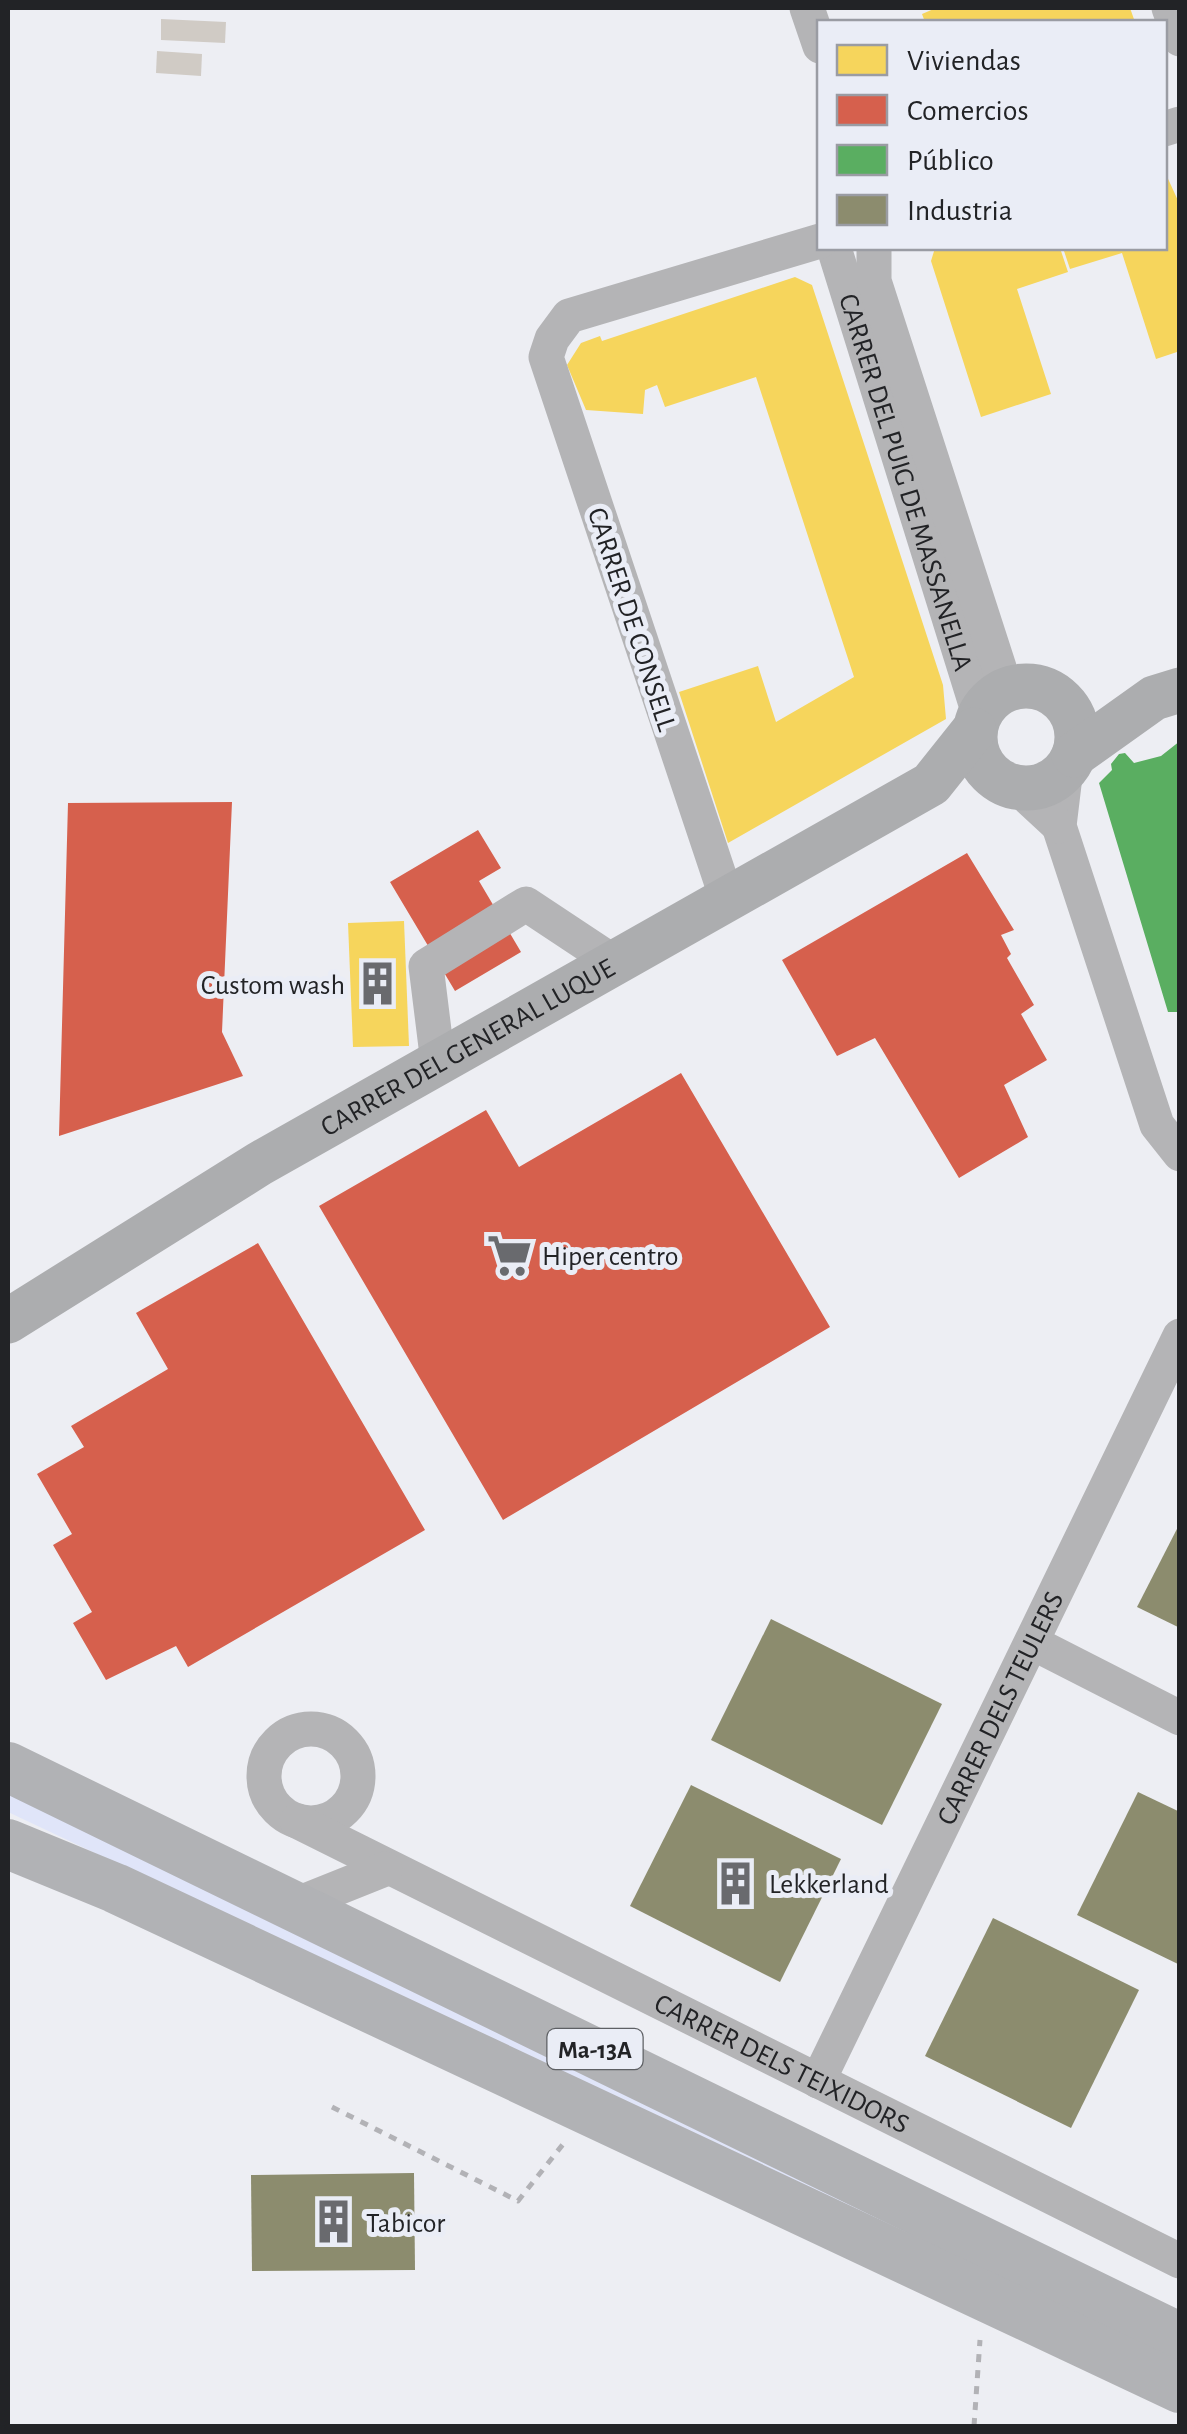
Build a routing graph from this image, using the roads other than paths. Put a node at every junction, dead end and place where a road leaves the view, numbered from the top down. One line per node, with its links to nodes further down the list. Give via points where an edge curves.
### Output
1 (806, 8): 3 (street)
2 (1169, 8): 4 (street)
3 (817, 38)
4 (1180, 39)
5 (817, 242): 15 (street, CARRER DE CONSELL, via 569,316 546,358)
6 (835, 250): 10 (street, CARRER DEL PUIG DE MASSANELLA)
7 (874, 250): 10 (street, CARRER DEL PUIG DE MASSANELLA, via 874,281)
8 (887, 250): 10 (street, CARRER DEL PUIG DE MASSANELLA)
9 (1167, 694): 10 (main road); 11 (main road)
10 (1008, 703): 11 (main road, via 1072,714 1077,741); 12 (main road, CARRER DEL GENERAL LUQUE); 13 (main road, via 982,764)
11 (1070, 761): 13 (main road, via 1044,784); 14 (street)
12 (931, 784): 13 (main road); 15 (main road, CARRER DEL GENERAL LUQUE)
13 (1013, 786): 14 (street)
14 (1059, 826): 18 (street, via 1157,1125)
15 (728, 900): 16 (main road, CARRER DEL GENERAL LUQUE)
16 (614, 963): 17 (main road, CARRER DEL GENERAL LUQUE); 17 (street, via 526,904 426,966)
17 (438, 1062): 19 (main road, CARRER DEL GENERAL LUQUE)
18 (1180, 1154)
19 (8, 1320)
20 (1180, 1336): 21 (street, CARRER DELS TEULERS)
21 (1033, 1643): 22 (street); 31 (street, CARRER DELS TEULERS)
22 (1180, 1718)
23 (8, 1767): 30 (highway, Ma-13A)
24 (357, 1789): 25 (street, via 340,1814); 25 (street, via 356,1759 336,1736 305,1729 290,1734 268,1756 264,1772 272,1803); 28 (street, via 357,1828)
25 (297, 1822): 28 (street, CARRER DELS TEIXIDORS)
26 (8, 1833): 29 (main road, Ma-13A)
27 (8, 1844): 29 (highway)
28 (386, 1869): 30 (street); 31 (street, CARRER DELS TEIXIDORS)
29 (83, 1874): 34 (highway, Ma-13A)
30 (295, 1905): 33 (highway, Ma-13A)
31 (818, 2081): 32 (street, CARRER DELS TEIXIDORS)
32 (1180, 2261)
33 (1180, 2338)
34 (1180, 2388)

